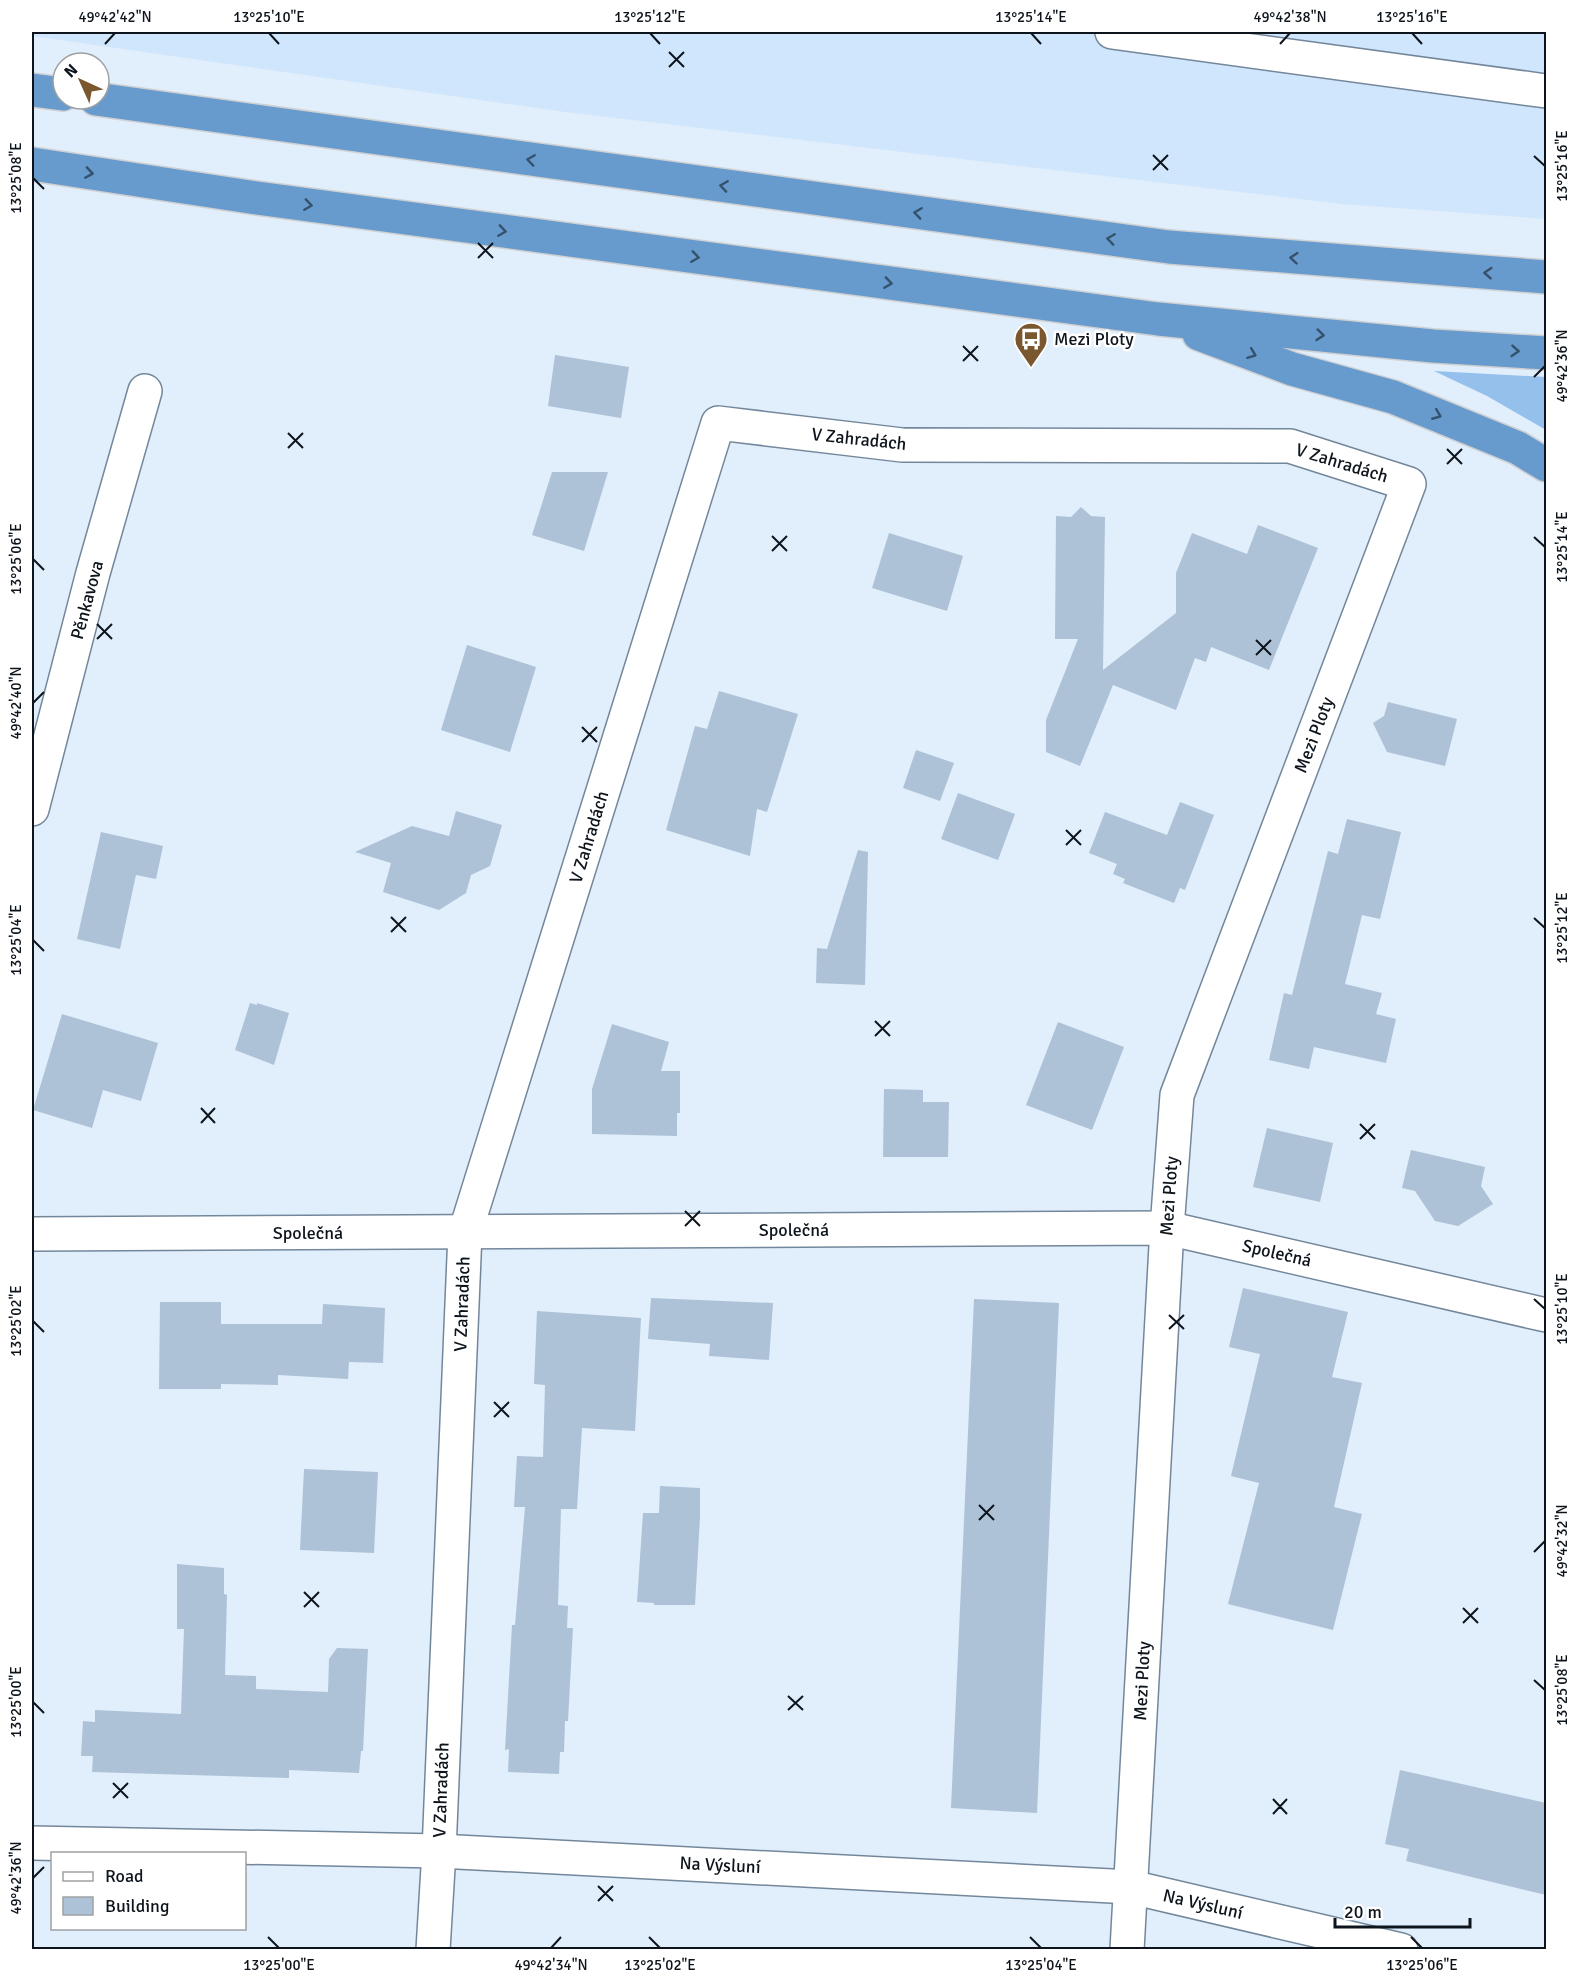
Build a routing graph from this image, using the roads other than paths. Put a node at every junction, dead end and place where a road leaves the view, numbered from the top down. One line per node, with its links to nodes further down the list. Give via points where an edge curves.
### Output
1 (1112, 32): 3 (street)
2 (32, 90): 4 (highway)
3 (1546, 91)
4 (51, 92)
5 (111, 101): 7 (highway, one-way to 5, via 1169,247)
6 (32, 164): 8 (highway, one-way to 8)
7 (1546, 278)
8 (1158, 319): 9 (highway, one-way to 9); 11 (highway, one-way to 11, via 1292,369 1393,397 1518,448)
9 (1546, 353)
10 (145, 392): 13 (street, Pěnkavova)
11 (1546, 465)
12 (1409, 484): 14 (street, Mezi Ploty, via 1177,1095); 15 (street, V Zahradách, via 1290,446 903,445 718,423)
13 (32, 809)
14 (1167, 1228): 15 (street, Společná); 17 (street, Společná); 20 (street, Mezi Ploty)
15 (465, 1233): 16 (street, Společná); 19 (street, V Zahradách)
16 (32, 1234)
17 (1546, 1315)
18 (32, 1843): 19 (street, Na Výsluní)
19 (439, 1851): 20 (street, Na Výsluní); 21 (street, V Zahradách)
20 (1131, 1887): 22 (street, Mezi Ploty); 23 (street, Na Výsluní)
21 (433, 1950)
22 (1127, 1950)
23 (1401, 1950)

